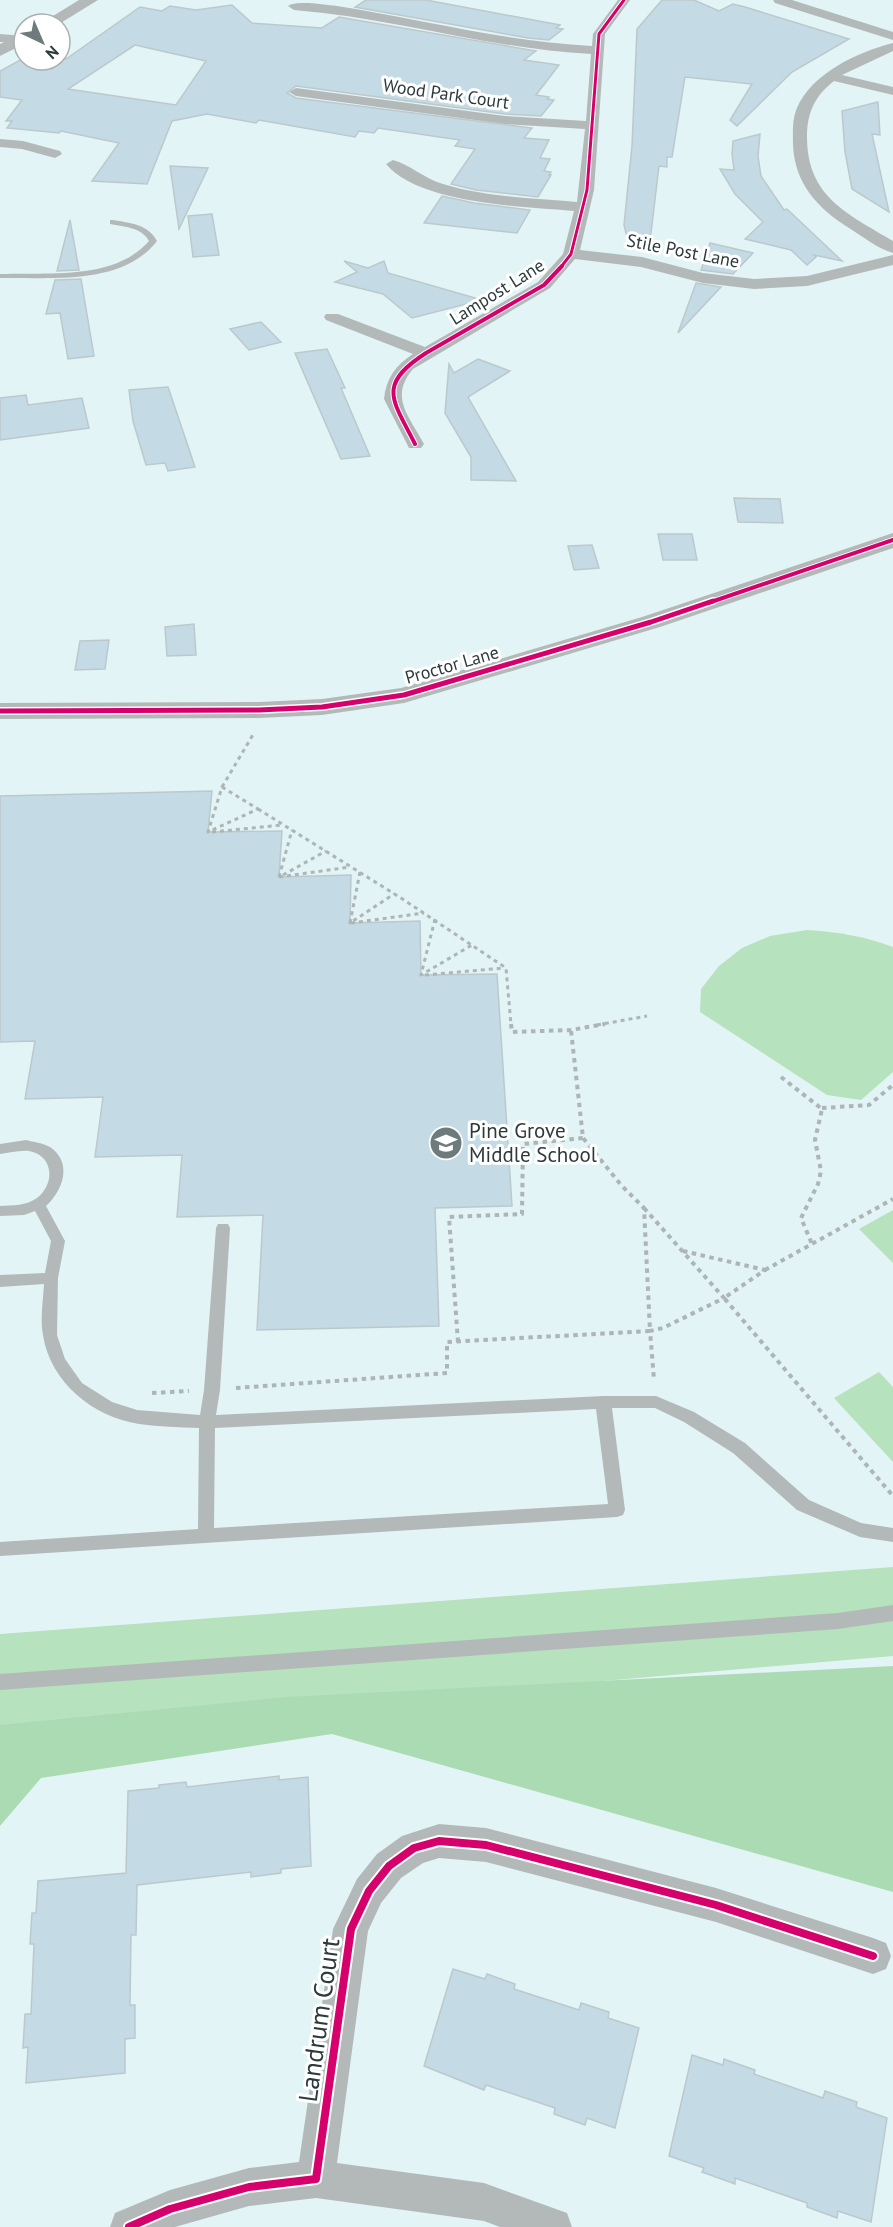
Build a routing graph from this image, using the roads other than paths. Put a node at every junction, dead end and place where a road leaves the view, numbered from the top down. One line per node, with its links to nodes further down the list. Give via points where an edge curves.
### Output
1 (90, 0): 5 (street)
2 (624, 0): 8 (street, Lampost Lane, via 599,33)
3 (779, 0): 6 (street)
4 (294, 6): 8 (street, via 346,11 543,49)
5 (69, 12)
6 (893, 36)
7 (893, 47): 9 (street)
8 (597, 50): 12 (street, Lampost Lane)
9 (831, 76): 10 (street); 18 (street, via 806,104 800,122 800,158 806,177 836,211)
10 (893, 91)
11 (296, 92): 12 (street, Wood Park Court, via 516,122)
12 (592, 125): 16 (street, Lampost Lane)
13 (0, 143): 14 (street)
14 (55, 154)
15 (393, 164): 16 (street, via 418,181 459,193)
16 (583, 207): 19 (street, Lampost Lane)
17 (113, 222): 21 (lane, via 151,235 153,241 147,251 113,268)
18 (893, 248)
19 (571, 254): 20 (street, Stile Post Lane, via 754,284 807,281); 23 (street, Lampost Lane, via 544,285)
20 (893, 260)
21 (0, 276)
22 (332, 317): 23 (street)
23 (426, 353): 24 (street, Lampost Lane, via 407,365 393,388 397,412)
24 (416, 444)
25 (893, 540): 26 (street, Proctor Lane, via 651,622 395,697 322,707 259,710)
26 (0, 711)
27 (0, 1149): 28 (lane, via 27,1145 40,1148 57,1163 56,1185)
28 (38, 1204): 29 (lane, via 24,1210); 31 (lane, via 58,1241)
29 (0, 1211)
30 (223, 1228): 34 (lane)
31 (51, 1278): 32 (lane); 34 (lane, via 50,1335 58,1361 76,1388 107,1407 137,1417)
32 (0, 1281)
33 (603, 1402): 34 (lane); 35 (lane, via 617,1510); 36 (lane, via 656,1402 689,1417 739,1448 802,1505 860,1530)
34 (207, 1422): 35 (lane)
35 (206, 1535): 37 (lane)
36 (893, 1535)
37 (0, 1549)
38 (893, 1613): 39 (lane, via 838,1621)
39 (0, 1682)
40 (873, 1956): 41 (street, Landrum Court, via 716,1905 486,1845 439,1841 414,1848 389,1866 369,1891 351,1929)
41 (316, 2179): 42 (street, via 249,2187 170,2209); 43 (street, via 484,2202)
42 (129, 2227)
43 (553, 2227)

